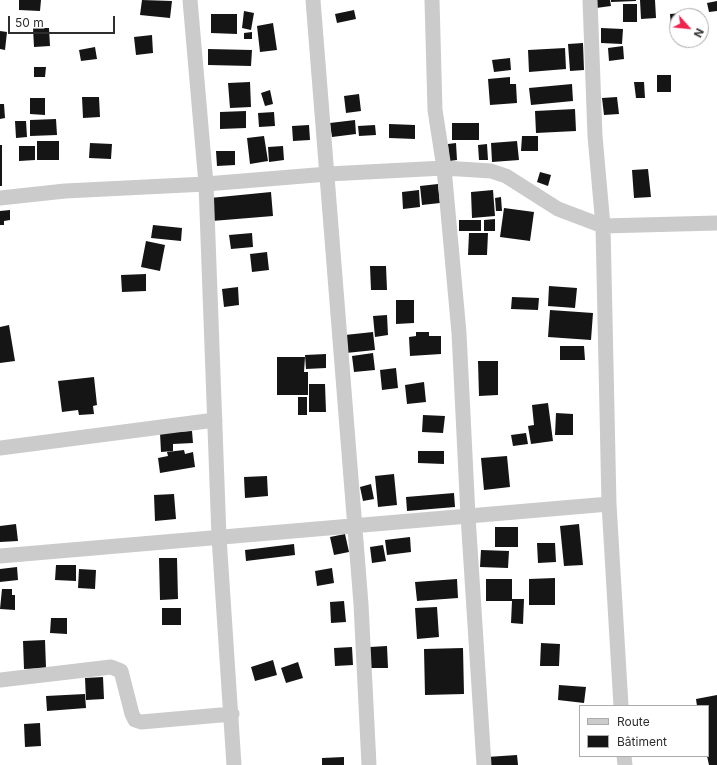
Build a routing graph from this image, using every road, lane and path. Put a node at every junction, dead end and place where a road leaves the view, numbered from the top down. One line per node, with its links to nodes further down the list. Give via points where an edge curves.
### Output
1 (190, 0): 7 (street)
2 (313, 0): 6 (street)
3 (432, 0): 5 (street, via 435,110)
4 (590, 0): 10 (street, via 595,136)
5 (444, 168): 6 (street); 10 (street, via 491,171 506,176 558,209); 14 (street, via 459,334)
6 (328, 174): 7 (street); 15 (street)
7 (206, 184): 8 (street, via 65,191); 11 (street)
8 (0, 198)
9 (717, 223): 10 (street)
10 (603, 226): 13 (street)
11 (215, 420): 12 (street); 16 (street)
12 (0, 448)
13 (609, 504): 14 (street); 19 (street)
14 (468, 516): 15 (street); 23 (street)
15 (355, 525): 16 (street); 22 (street)
16 (219, 537): 17 (street); 20 (street)
17 (0, 556)
18 (0, 680): 20 (street, via 111,667 121,671 135,720 141,722)
19 (621, 705)
20 (232, 714): 21 (street)
21 (234, 765)
22 (369, 765)
23 (484, 765)

